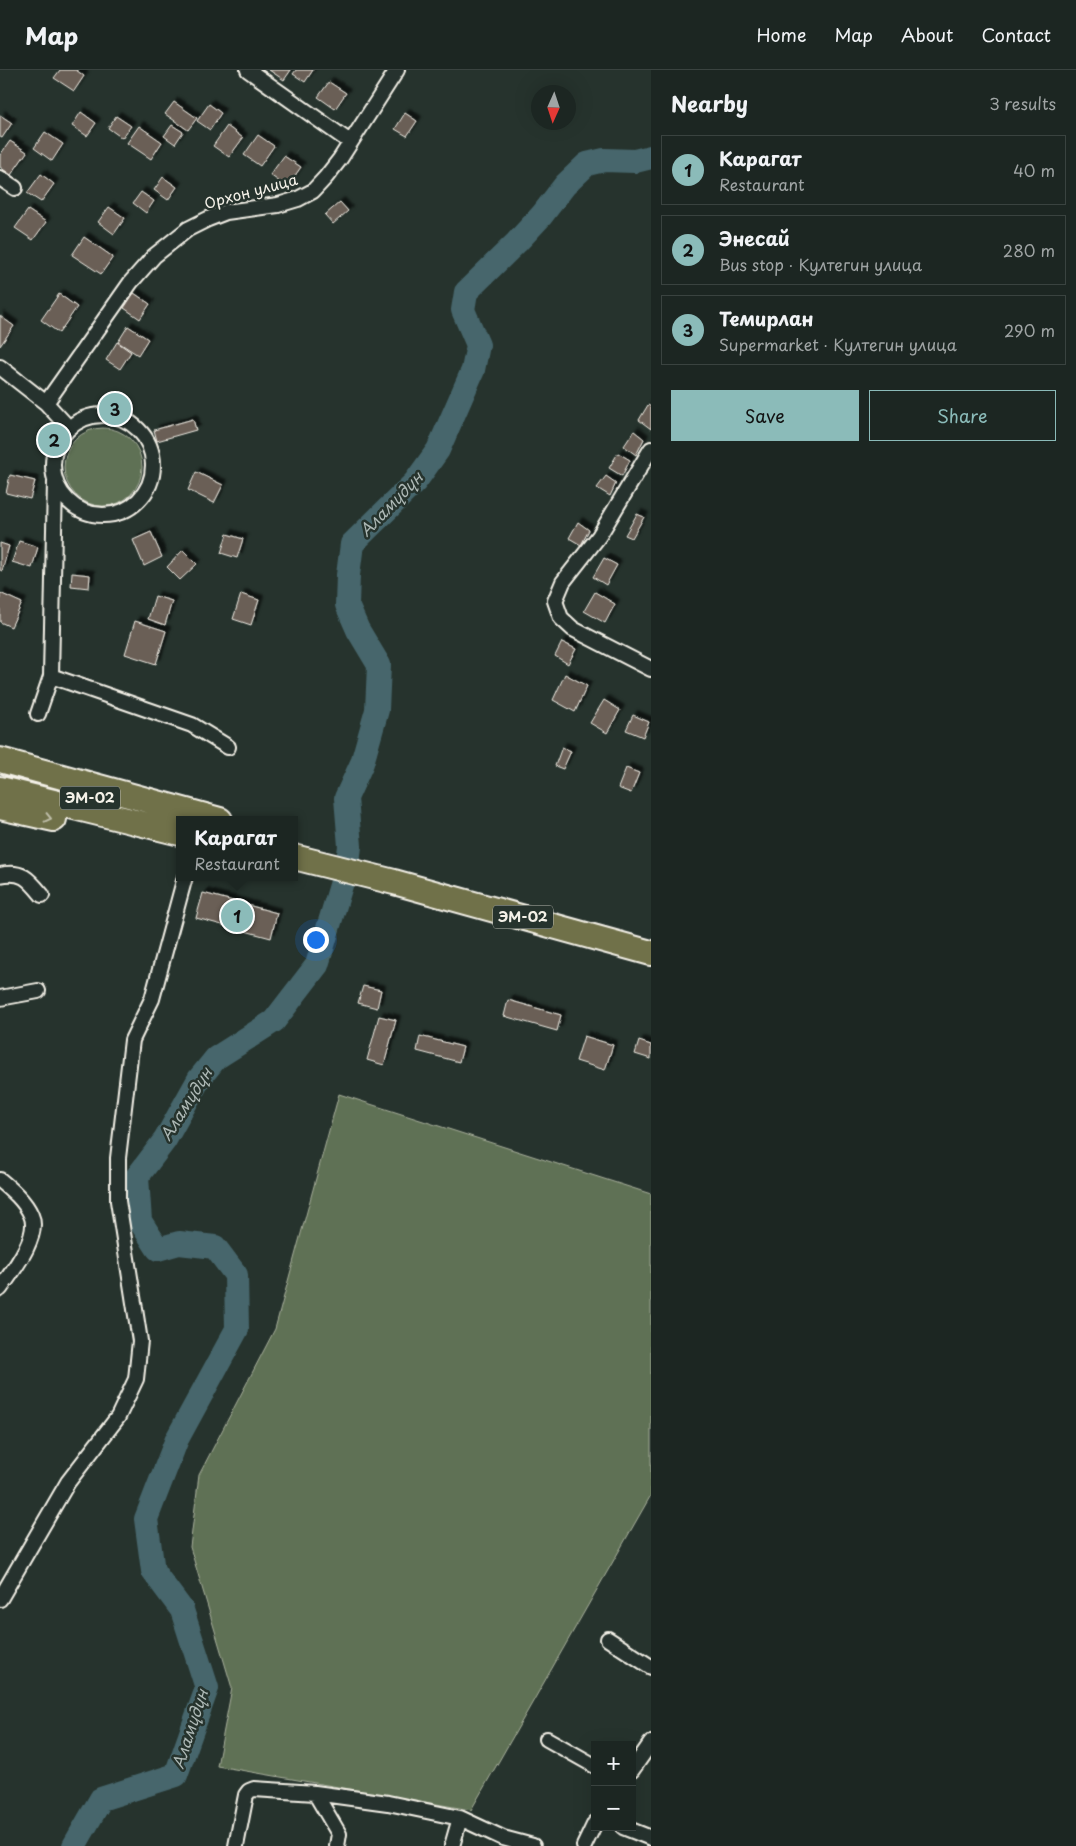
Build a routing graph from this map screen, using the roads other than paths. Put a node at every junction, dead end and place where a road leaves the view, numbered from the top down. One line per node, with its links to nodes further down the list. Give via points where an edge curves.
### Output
1 (248, 70): 3 (street)
2 (397, 70): 3 (street, Орхон улица)
3 (350, 142): 7 (street, Орхон улица, via 313,191 278,205 226,212 188,229 170,242 131,282)
4 (0, 178): 5 (street)
5 (15, 188)
6 (0, 367): 7 (street)
7 (46, 403): 8 (street)
8 (69, 428): 10 (street, via 56,447); 10 (street, via 84,418 106,415 128,422 144,437 152,453 151,480 133,506 102,516 75,507)
9 (651, 449): 11 (street, via 599,536 563,582 555,601 561,618 573,629)
10 (55, 481): 12 (street)
11 (651, 669)
12 (52, 676): 13 (street); 14 (street, via 192,725)
13 (38, 714)
14 (228, 747)
15 (0, 760): 19 (highway)
16 (0, 776): 20 (highway, ЭМ-02)
17 (0, 790): 21 (highway, ЭМ-02)
18 (0, 807): 22 (highway, one-way to 22)
19 (205, 816)
20 (176, 819)
21 (176, 832)
22 (176, 847)
23 (298, 858): 27 (highway, ЭМ-02)
24 (0, 875): 26 (street, via 20,875 29,879)
25 (184, 881): 32 (street, via 152,999 132,1040 118,1158 118,1201 140,1341 136,1379 118,1417 68,1482)
26 (42, 895)
27 (651, 953)
28 (38, 991): 29 (street)
29 (0, 998)
30 (0, 1180): 31 (street, via 22,1201 32,1217 32,1234)
31 (0, 1290)
32 (0, 1600)
33 (608, 1639): 34 (street)
34 (651, 1666)
35 (547, 1739): 37 (street)
36 (651, 1743): 38 (street)
37 (591, 1764)
38 (636, 1764)
39 (314, 1793): 40 (street, via 388,1803); 44 (street, via 249,1790); 45 (street, via 339,1834)
40 (460, 1818): 46 (street); 47 (street, via 503,1838)
41 (591, 1831): 48 (street)
42 (633, 1831): 43 (street)
43 (651, 1838)
44 (236, 1846)
45 (336, 1846)
46 (452, 1846)
47 (532, 1846)
48 (584, 1846)

